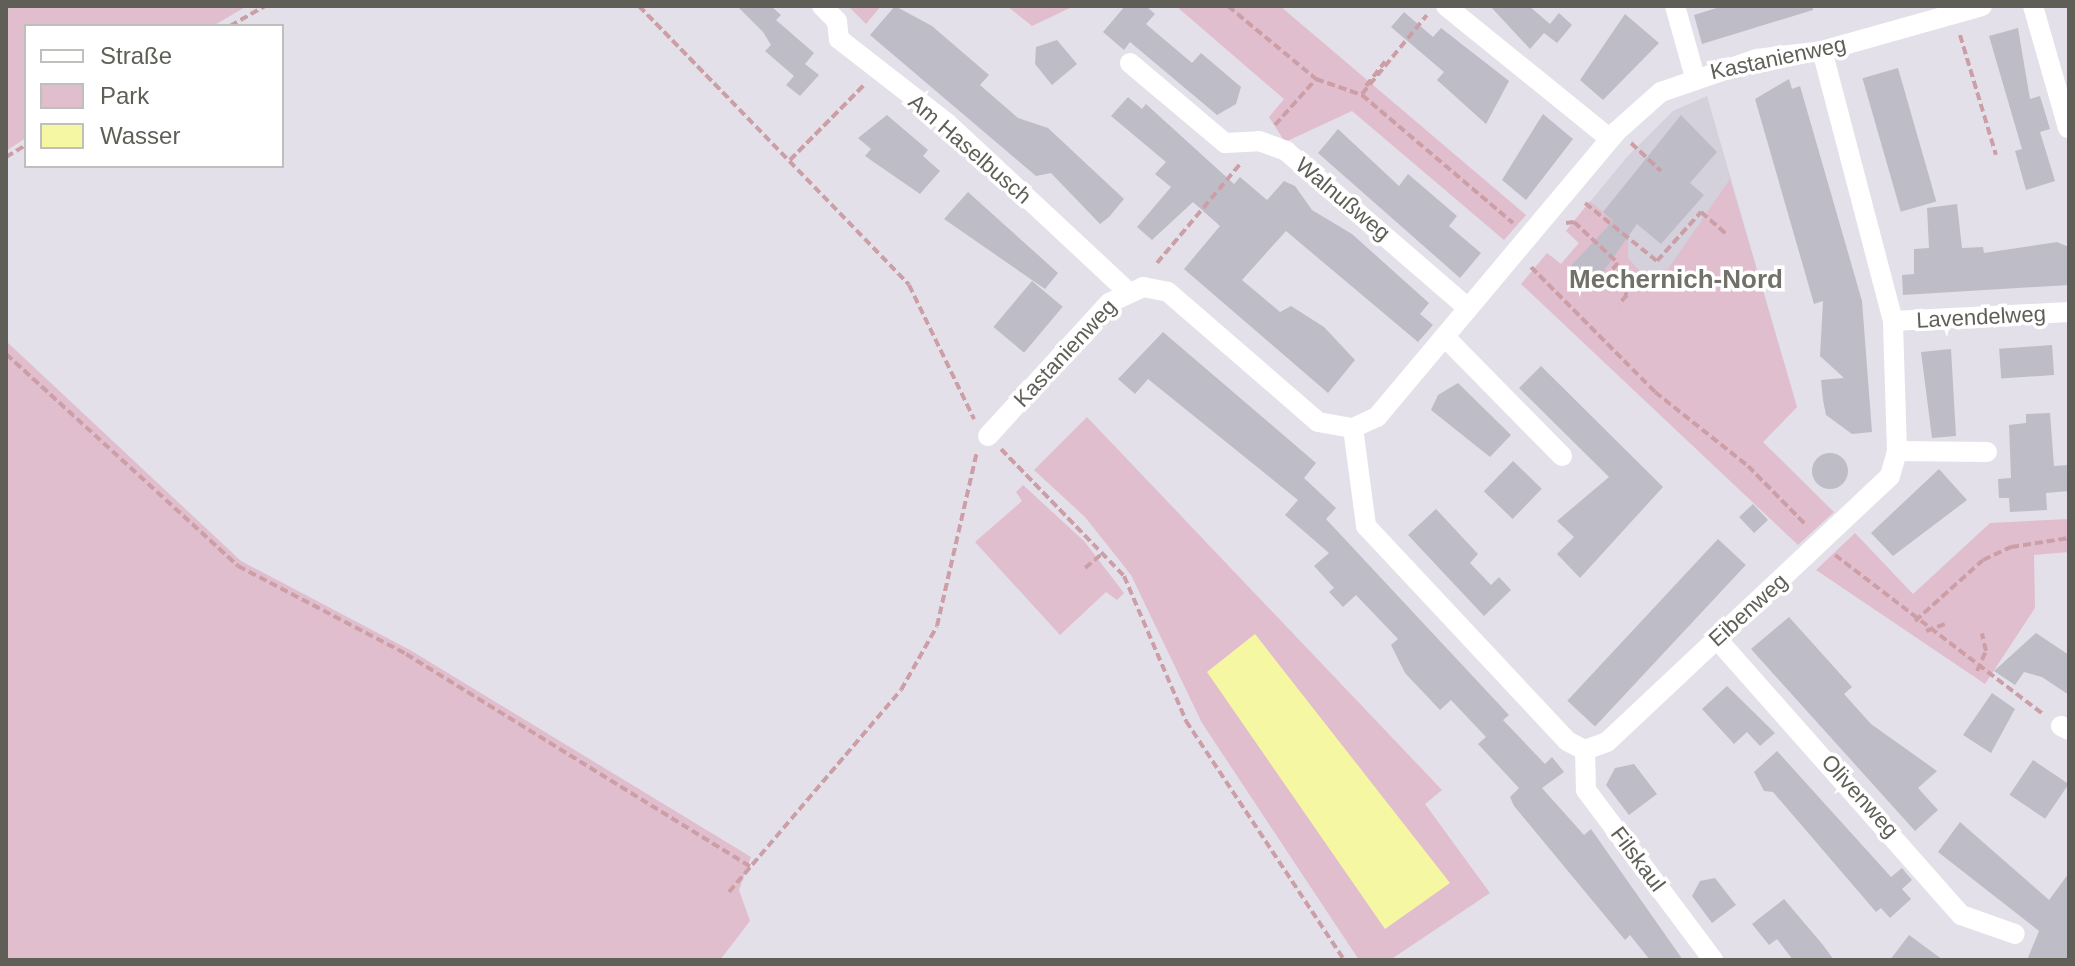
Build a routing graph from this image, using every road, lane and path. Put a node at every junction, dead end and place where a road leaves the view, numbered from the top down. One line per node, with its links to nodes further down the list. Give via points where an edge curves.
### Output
1 (265, 6): 9 (path)
2 (639, 6): 23 (path)
3 (822, 6): 13 (street, Am Haselbusch, via 837,21 839,39)
4 (1228, 6): 15 (path)
5 (1675, 6): 14 (street)
6 (1982, 6): 11 (street, Kastanienweg)
7 (2033, 6): 18 (street)
8 (1447, 7): 16 (path, via 1426,15); 19 (street)
9 (234, 24)
10 (1959, 33): 21 (path)
11 (1822, 51): 14 (street, Kastanienweg, via 1757,59); 37 (street, Eibenweg)
12 (1130, 63): 35 (street, Walnußweg, via 1225,143 1259,141 1286,151)
13 (879, 72): 23 (path); 32 (street, Am Haselbusch, via 947,123)
14 (1695, 77): 19 (street, Kastanienweg, via 1661,92)
15 (1316, 79): 16 (path); 17 (path)
16 (1362, 95): 29 (path)
17 (1276, 124)
18 (2068, 128)
19 (1613, 135): 25 (path); 26 (street, Kastanienweg)
20 (24, 146): 22 (path)
21 (1996, 155)
22 (6, 157)
23 (790, 160): 41 (path, via 909,285 956,392)
24 (1237, 167): 30 (path)
25 (1661, 171)
26 (1569, 189): 27 (street, Kastanienweg); 28 (path, via 1657,261 1701,212)
27 (1551, 212): 29 (street, Kastanienweg); 31 (path, via 1574,222 1618,263)
28 (1727, 235)
29 (1523, 247): 35 (street, Kastanienweg); 46 (path)
30 (1157, 263)
31 (1608, 276): 33 (path); 34 (path, via 1627,295)
32 (1126, 290): 40 (street, Kastanienweg, via 1168,292 1318,422); 41 (street, Kastanienweg)
33 (1594, 290)
34 (1619, 304)
35 (1468, 308): 38 (street, Kastanienweg)
36 (2069, 312): 37 (street, Lavendelweg)
37 (1893, 321): 42 (street, Eibenweg)
38 (1445, 337): 40 (street, Kastanienweg, via 1377,417); 44 (street)
39 (6, 354): 57 (path, via 238,566 406,654)
40 (1353, 428): 56 (street, via 1366,526 1556,730)
41 (984, 432): 47 (path); 57 (path, via 937,626 901,690)
42 (1897, 451): 43 (street); 46 (street, Eibenweg, via 1890,476)
43 (1987, 452)
44 (1562, 456)
45 (2069, 538): 49 (path, via 2011,547 1983,560)
46 (1822, 543): 49 (path); 53 (street, Eibenweg)
47 (1103, 553): 48 (path); 60 (path, via 1124,576 1213,767)
48 (1085, 568)
49 (1914, 622): 51 (path)
50 (1945, 624): 51 (path)
51 (1926, 631): 54 (path)
52 (1982, 633): 54 (path, via 1986,651)
53 (1716, 638): 56 (street, Eibenweg, via 1607,742); 59 (street, Olivenweg, via 1961,915)
54 (1977, 671): 55 (path)
55 (2065, 728)
56 (1585, 750): 61 (street, Filskaul, via 1586,790)
57 (751, 867): 58 (path)
58 (729, 892)
59 (2015, 934)
60 (1344, 960)
61 (1713, 960)

